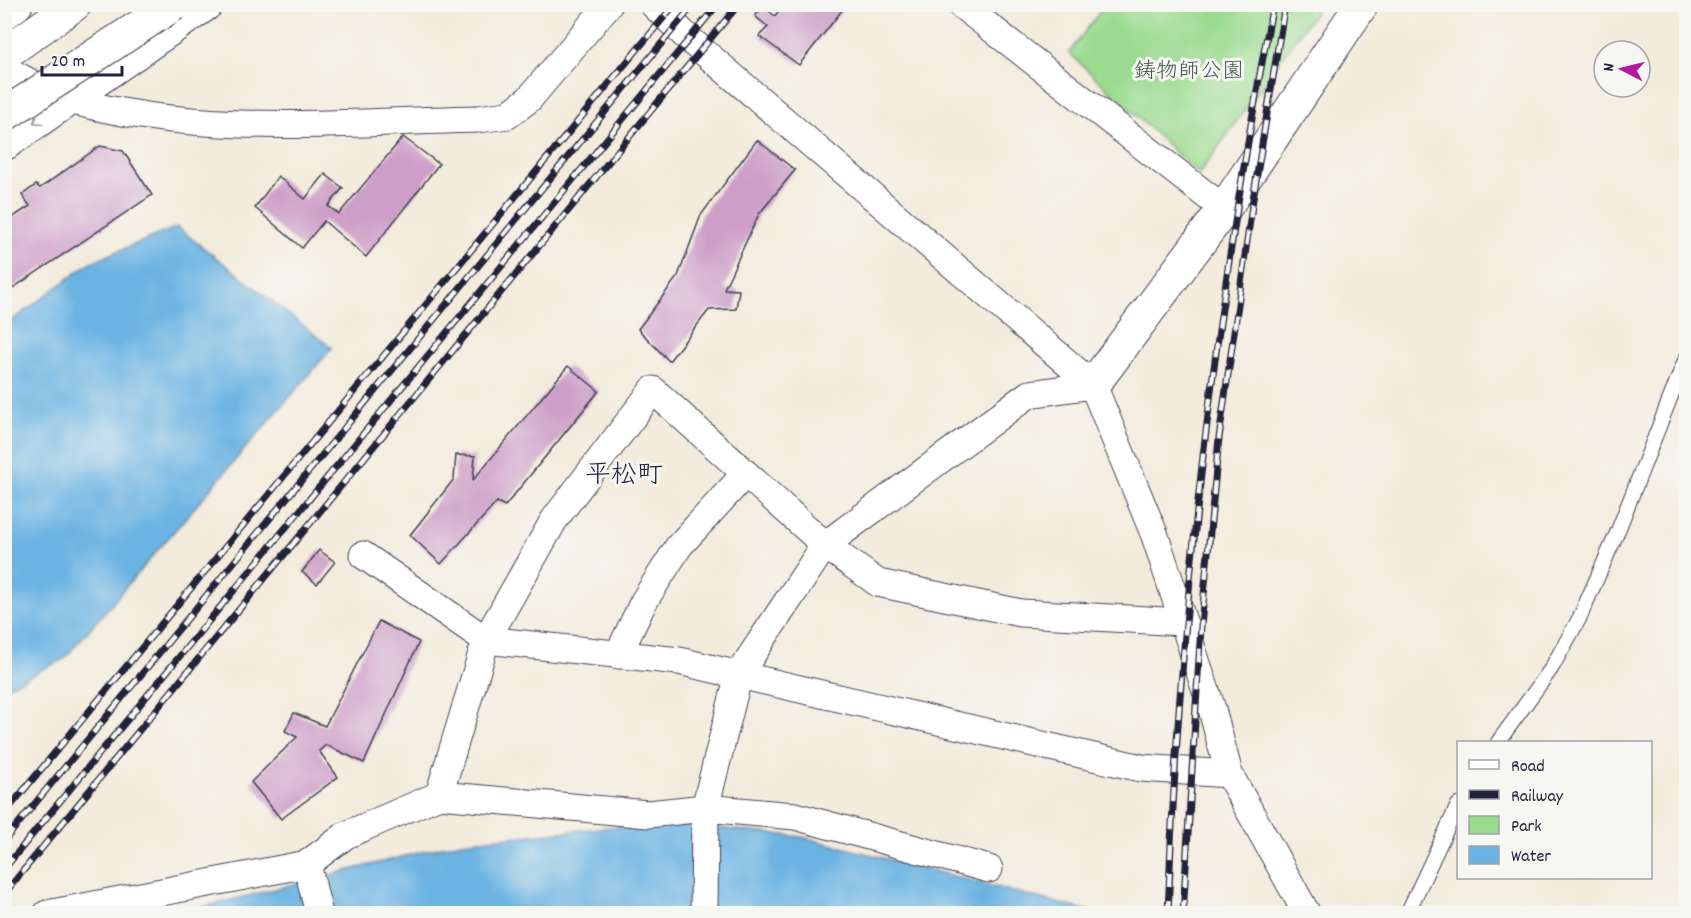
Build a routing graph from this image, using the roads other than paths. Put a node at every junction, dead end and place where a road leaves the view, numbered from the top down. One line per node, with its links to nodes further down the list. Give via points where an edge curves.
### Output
1 (16, 4): 11 (main road)
2 (56, 4): 12 (main road)
3 (75, 4): 13 (main road)
4 (151, 4): 16 (main road, bridge)
5 (174, 4): 16 (main road, bridge)
6 (206, 4): 15 (main road)
7 (609, 4): 15 (street, via 529,99 508,115 253,124 159,117)
8 (653, 4): 20 (street)
9 (960, 4): 18 (street)
10 (1362, 4): 18 (main road)
11 (4, 13)
12 (4, 46)
13 (4, 54)
14 (4, 69): 15 (street)
15 (69, 100): 17 (main road, one-way to 17)
16 (4, 113)
17 (4, 144)
18 (1224, 209): 20 (main road)
19 (1686, 358): 28 (lane, via 1580,619 1551,669)
20 (1093, 385): 22 (street, via 1029,394); 24 (street, via 1155,536)
21 (745, 474): 22 (street); 25 (street, via 652,390 554,520); 26 (street, via 679,546 644,601)
22 (825, 545): 24 (street, via 878,583 1021,613); 27 (street)
23 (363, 555): 25 (street)
24 (1183, 621): 29 (street)
25 (486, 640): 26 (street); 30 (street)
26 (618, 655): 27 (street, via 679,661)
27 (739, 674): 29 (street, via 1141,768); 32 (street)
28 (1499, 741)
29 (1230, 774): 38 (street)
30 (439, 795): 32 (street, via 648,814); 34 (street, via 346,835)
31 (1457, 807): 39 (lane)
32 (705, 813): 33 (street, via 795,816); 37 (street)
33 (988, 869)
34 (309, 870): 35 (street); 36 (street)
35 (47, 914)
36 (319, 914)
37 (704, 914)
38 (1307, 914)
39 (1407, 914)

